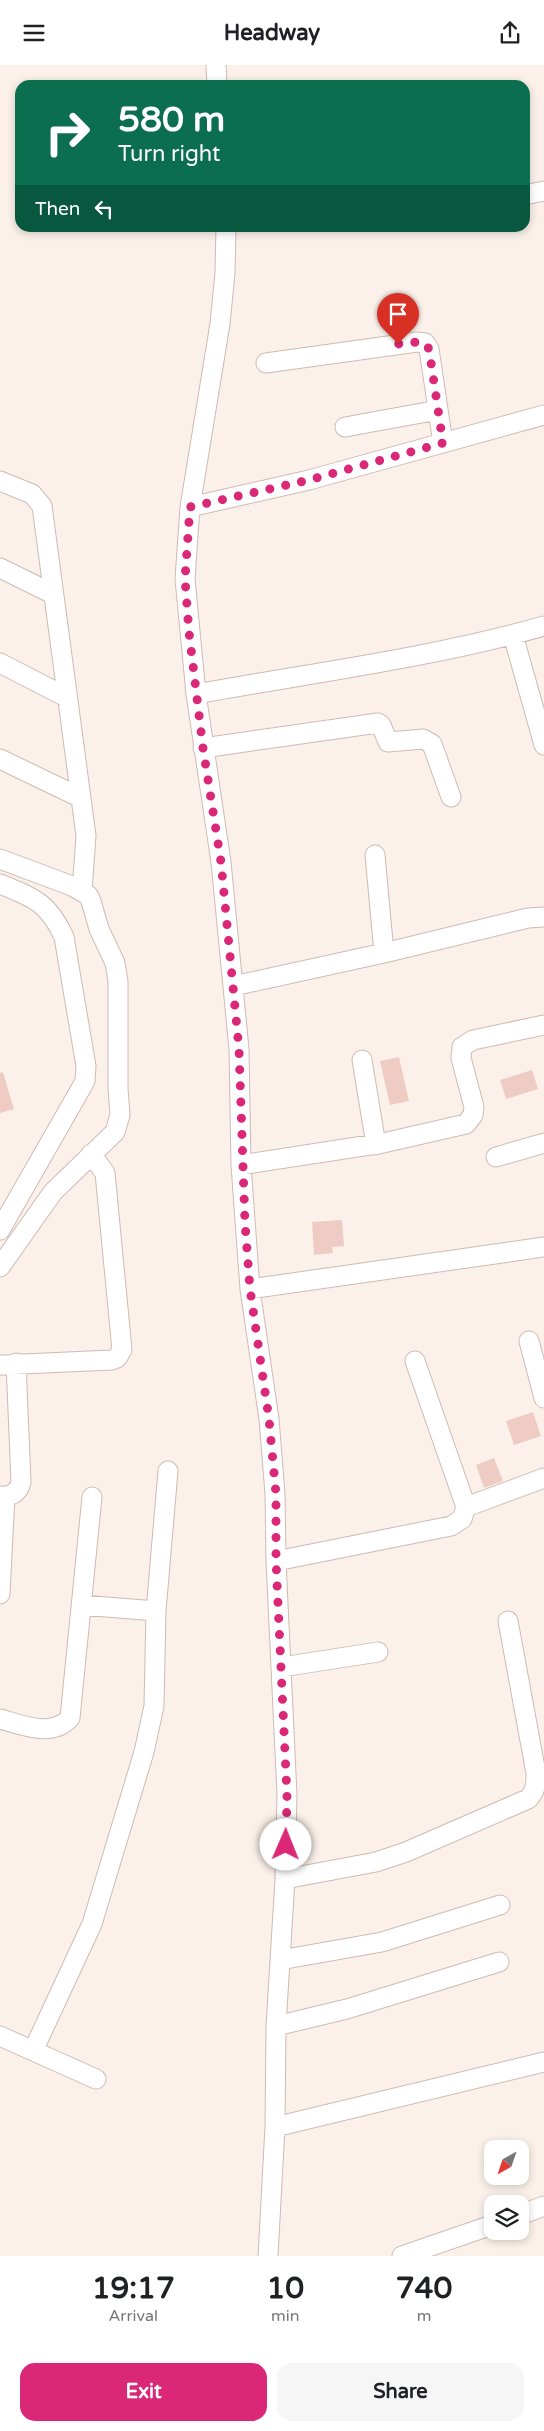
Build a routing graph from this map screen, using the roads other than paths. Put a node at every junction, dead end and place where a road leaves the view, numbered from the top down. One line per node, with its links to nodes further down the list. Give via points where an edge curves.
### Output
1 (216, 65): 2 (street)
2 (217, 80)
3 (226, 232): 10 (street, via 220,324)
4 (266, 363): 5 (street, via 425,343 429,349)
5 (438, 411): 7 (street); 8 (street)
6 (544, 415): 8 (street)
7 (345, 427)
8 (443, 443): 10 (street, via 309,480)
9 (0, 481): 12 (street, via 32,494 42,506)
10 (190, 507): 16 (street, via 185,579)
11 (0, 568): 12 (street)
12 (53, 594): 17 (street)
13 (544, 626): 14 (street)
14 (512, 635): 16 (street); 18 (street)
15 (0, 663): 17 (street)
16 (196, 694): 19 (street)
17 (66, 697): 21 (street)
18 (544, 745)
19 (203, 748): 22 (street, via 378,723 388,742 423,739 432,743); 29 (street, via 221,862)
20 (0, 759): 21 (street)
21 (79, 797): 26 (street, via 86,836)
22 (451, 797)
23 (375, 855): 28 (street)
24 (0, 859): 26 (street)
25 (0, 884): 37 (street, via 34,897 57,921 64,937 86,1066 80,1090)
26 (82, 891): 34 (street, via 91,901 99,929 115,963 118,981 120,1121 115,1133)
27 (544, 917): 28 (street, via 528,918)
28 (384, 953): 29 (street)
29 (233, 986): 36 (street, via 239,1049)
30 (544, 1025): 33 (street, via 473,1040 462,1047 461,1058 474,1107 473,1115 466,1124)
31 (362, 1060): 33 (street)
32 (544, 1143): 35 (street)
33 (376, 1145): 36 (street)
34 (91, 1154): 39 (street, via 53,1192); 43 (street, via 105,1173 122,1350 112,1360)
35 (496, 1157)
36 (241, 1165): 40 (street)
37 (0, 1230)
38 (544, 1247): 40 (street)
39 (0, 1267)
40 (250, 1289): 50 (street, via 270,1428 276,1494)
41 (530, 1341): 44 (street)
42 (415, 1361): 49 (street)
43 (8, 1364): 47 (street, via 21,1482 18,1491)
44 (544, 1398)
45 (168, 1471): 53 (street)
46 (544, 1478): 49 (street)
47 (2, 1496): 51 (street)
48 (92, 1497): 52 (street)
49 (466, 1507): 50 (street, via 462,1519 451,1526)
50 (276, 1561): 56 (street)
51 (0, 1594)
52 (82, 1605): 53 (street); 57 (street, via 70,1718 60,1726 44,1729)
53 (156, 1611): 64 (street, via 154,1706 144,1751 92,1924)
54 (508, 1621): 58 (street, via 536,1773 532,1795 406,1852 376,1862)
55 (378, 1652): 56 (street)
56 (282, 1667): 58 (street, via 287,1795)
57 (0, 1719)
58 (285, 1879): 60 (street)
59 (500, 1905): 60 (street, via 382,1942)
60 (280, 1960): 62 (street)
61 (499, 1962): 62 (street, via 347,2009)
62 (276, 2026): 67 (street)
63 (0, 2036): 64 (street)
64 (33, 2051): 66 (street)
65 (544, 2062): 67 (street)
66 (96, 2079)
67 (275, 2127): 71 (street)
68 (544, 2206): 69 (street)
69 (529, 2212)
70 (484, 2228): 72 (street)
71 (268, 2256)
72 (402, 2256)

